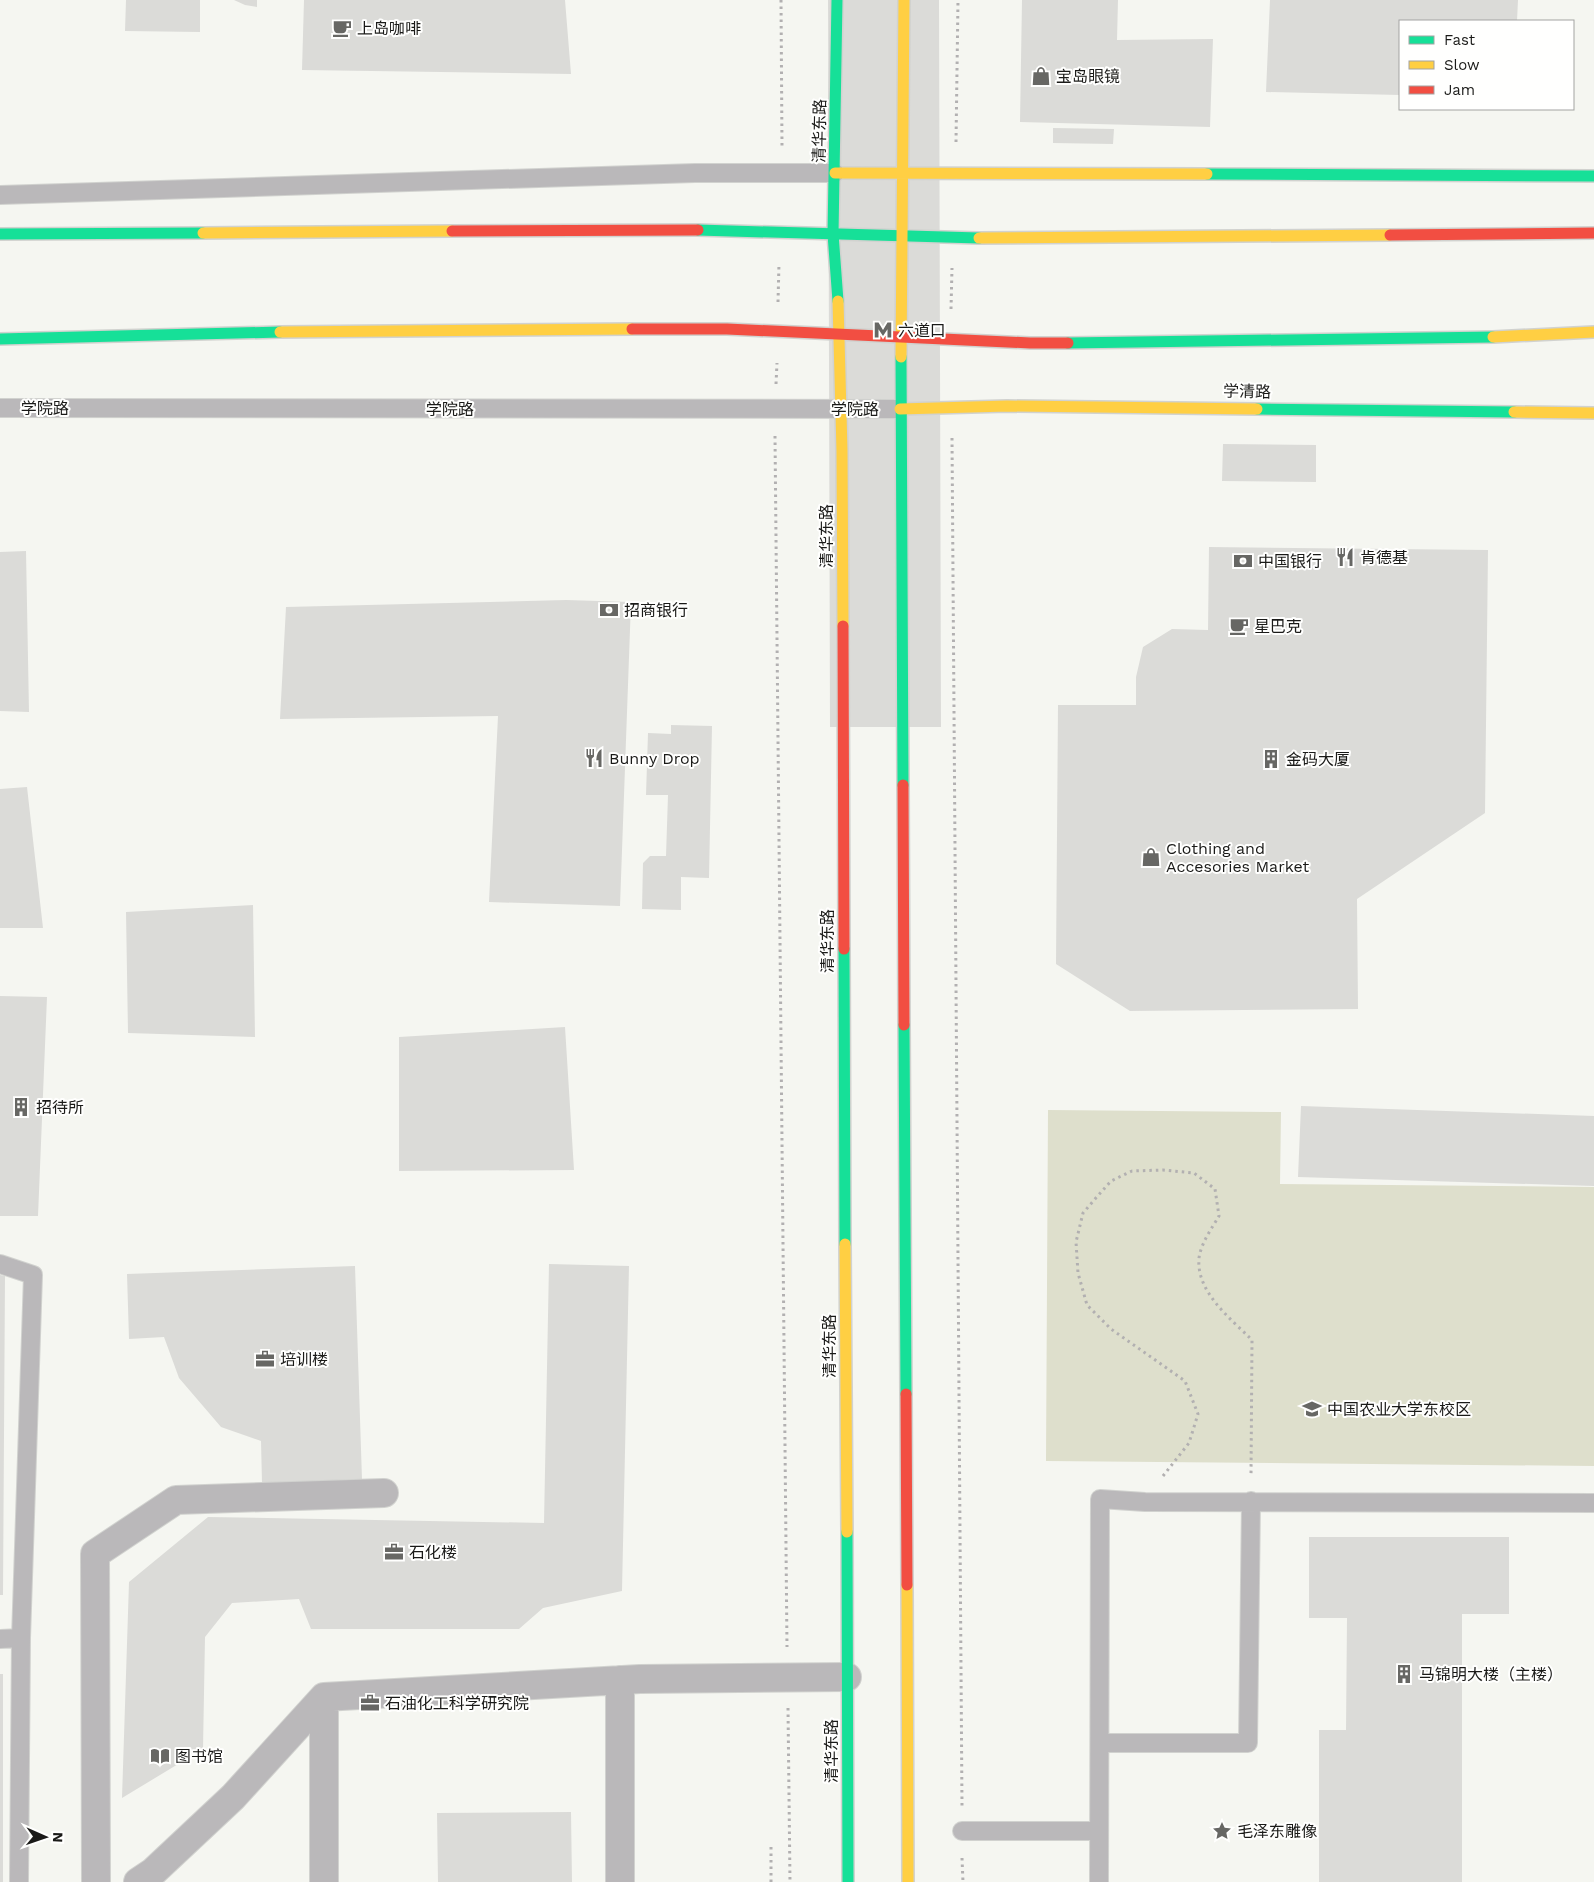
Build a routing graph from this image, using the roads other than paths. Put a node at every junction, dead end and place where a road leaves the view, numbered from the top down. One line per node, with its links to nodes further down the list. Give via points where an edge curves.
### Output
1 (837, 0): 3 (main road, 清华东路)
2 (904, 0): 4 (main road)
3 (834, 173): 4 (main road); 6 (lane, via 685,174); 8 (main road, 清华东路)
4 (900, 174): 5 (main road); 10 (main road)
5 (1594, 176)
6 (0, 195)
7 (0, 234): 8 (main road, via 695,230)
8 (833, 234): 10 (main road); 12 (main road, 清华东路)
9 (1594, 234): 10 (main road, via 1022,239)
10 (901, 236): 13 (main road)
11 (1594, 332): 13 (main road, via 1434,339 1030,343)
12 (840, 334): 13 (main road); 14 (main road, via 727,329 361,330); 17 (main road, 清华东路)
13 (900, 337): 16 (main road)
14 (0, 339)
15 (0, 408): 17 (lane, 学院路)
16 (900, 409): 17 (lane, 学院路); 18 (main road, 学清路, via 1171,407); 37 (main road)
17 (841, 410): 25 (main road, 清华东路)
18 (1594, 413)
19 (0, 1264): 23 (lane, via 33,1275)
20 (384, 1493): 32 (street, via 176,1500 95,1554)
21 (1251, 1501): 22 (lane); 28 (lane, via 1248,1743); 28 (lane, via 1100,1499)
22 (1594, 1503)
23 (21, 1638): 24 (lane); 31 (lane)
24 (0, 1639)
25 (847, 1677): 26 (street); 36 (main road, 清华东路)
26 (620, 1680): 27 (street); 35 (street)
27 (324, 1697): 33 (street, via 233,1797 153,1872); 34 (street)
28 (1100, 1743): 29 (lane)
29 (1099, 1831): 30 (lane); 38 (lane)
30 (962, 1832)
31 (19, 1882)
32 (96, 1882)
33 (138, 1882)
34 (324, 1882)
35 (620, 1882)
36 (848, 1882)
37 (908, 1882)
38 (1099, 1882)

